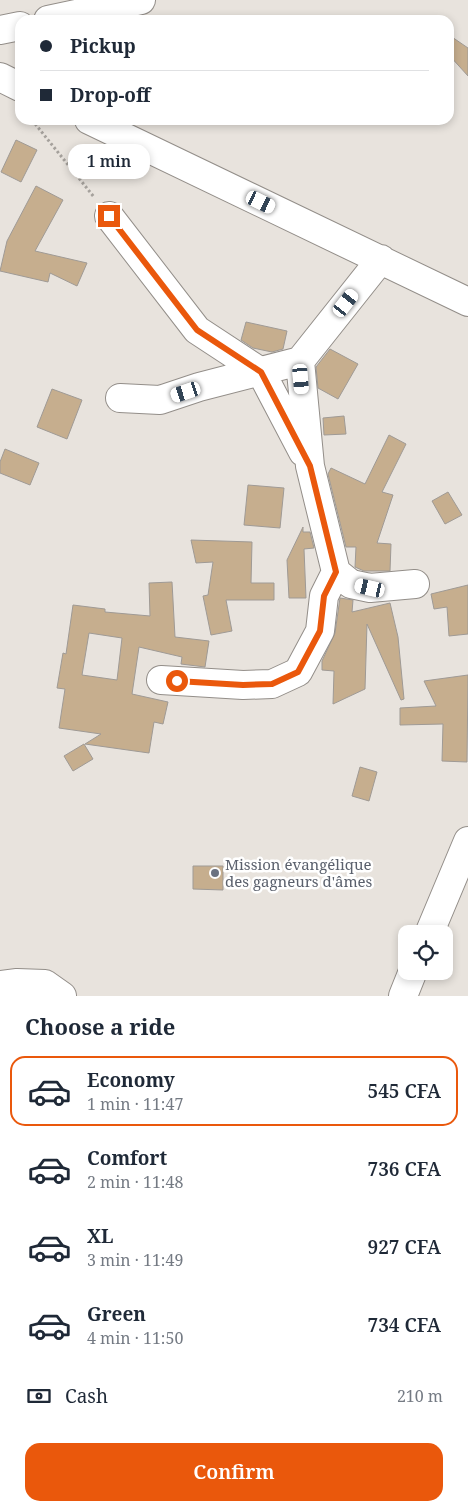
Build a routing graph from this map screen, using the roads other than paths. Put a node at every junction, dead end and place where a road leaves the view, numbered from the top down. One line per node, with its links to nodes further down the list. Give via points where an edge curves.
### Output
1 (141, 0): 2 (street)
2 (71, 15)
3 (15, 27): 4 (street)
4 (0, 30)
5 (0, 77): 6 (street)
6 (15, 84)
7 (100, 125): 9 (street)
8 (109, 216): 12 (street, via 197,330)
9 (381, 259): 10 (street); 11 (street)
10 (468, 302)
11 (300, 361): 12 (street); 14 (street)
12 (261, 372): 13 (street, via 160,400); 14 (street)
13 (120, 398)
14 (310, 466): 15 (street)
15 (336, 572): 16 (street, via 352,584 370,588); 17 (street, via 324,596 320,631 298,672 272,684)
16 (415, 584)
17 (161, 680)
18 (468, 841): 19 (street)
19 (433, 925)
20 (409, 980): 23 (street)
21 (0, 985): 22 (street, via 45,984)
22 (62, 996)
23 (403, 996)

